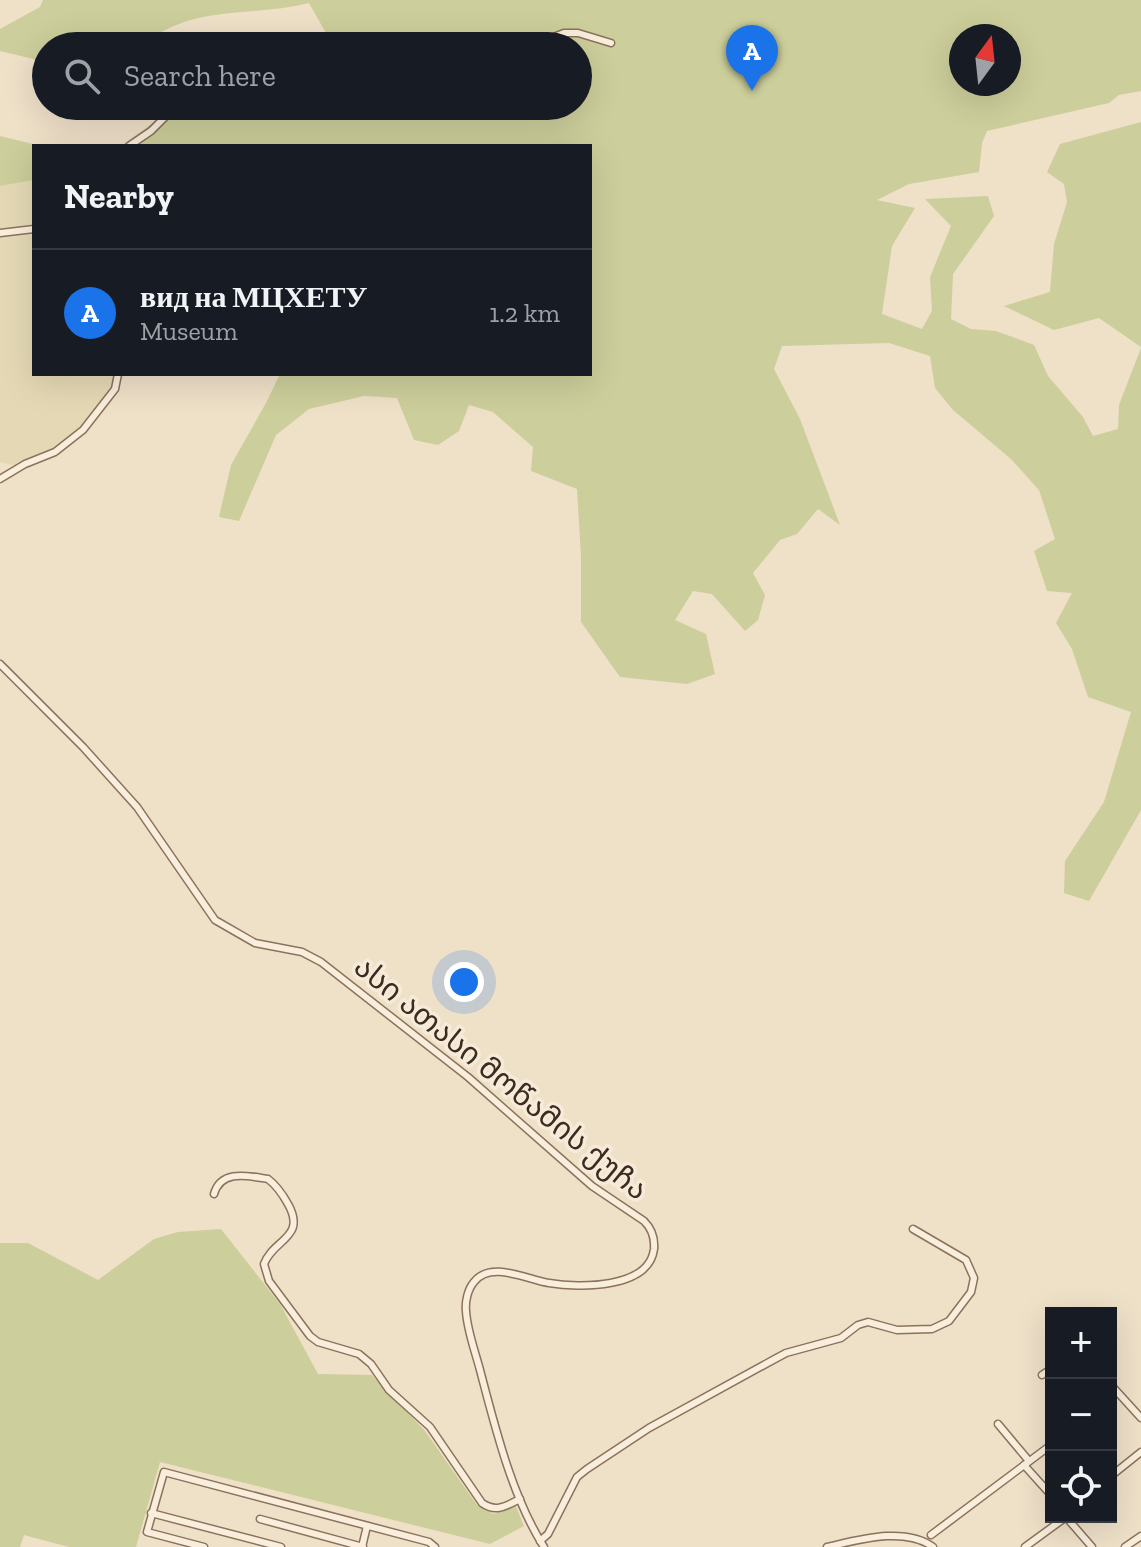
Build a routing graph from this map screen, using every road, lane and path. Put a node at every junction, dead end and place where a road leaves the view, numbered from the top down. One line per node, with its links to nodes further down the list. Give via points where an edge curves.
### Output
1 (592, 37): 2 (street)
2 (611, 43)
3 (162, 120): 4 (street)
4 (132, 144)
5 (32, 229): 6 (street)
6 (0, 233)
7 (118, 376): 8 (street, via 115,389 83,430 55,452)
8 (0, 479)
9 (0, 664): 24 (street, ასი ათასი მოწამის ქუჩა, via 137,807 215,920 255,943 302,952 321,962 650,1228 654,1245 649,1264 631,1279 559,1284 500,1272 479,1277 470,1288 466,1310 472,1339)
10 (214, 1194): 24 (street, via 220,1181 231,1176 272,1182 294,1221 264,1264 281,1299 318,1342 359,1354 371,1364 389,1390 430,1427 482,1503 501,1508)
11 (913, 1229): 33 (street, via 966,1260 974,1278 971,1292 949,1321 932,1329 897,1330 868,1322 841,1338 773,1360 649,1428 587,1469 577,1477)
12 (1045, 1373): 13 (street)
13 (1042, 1375)
14 (1117, 1391): 15 (street)
15 (1120, 1394): 16 (street); 17 (street)
16 (1117, 1396)
17 (1141, 1418)
18 (998, 1424): 21 (street)
19 (1045, 1450): 21 (street)
20 (1141, 1452): 22 (street)
21 (1027, 1463): 23 (street); 31 (street)
22 (1117, 1471)
23 (1045, 1487)
24 (520, 1499): 33 (street, ასი ათასი მოწამის ქუჩა)
25 (151, 1513): 29 (street); 30 (street, via 167,1472); 34 (street, via 147,1532)
26 (260, 1519): 36 (street)
27 (1058, 1523): 40 (street)
28 (1071, 1523): 41 (street)
29 (200, 1526): 34 (street); 35 (street)
30 (367, 1526): 36 (street); 37 (street)
31 (931, 1535)
32 (1141, 1536): 42 (street)
33 (542, 1544)
34 (200, 1546)
35 (281, 1547)
36 (362, 1547)
37 (435, 1547)
38 (827, 1547): 39 (street, via 896,1537)
39 (933, 1547)
40 (1025, 1547)
41 (1092, 1547)
42 (1125, 1547)

